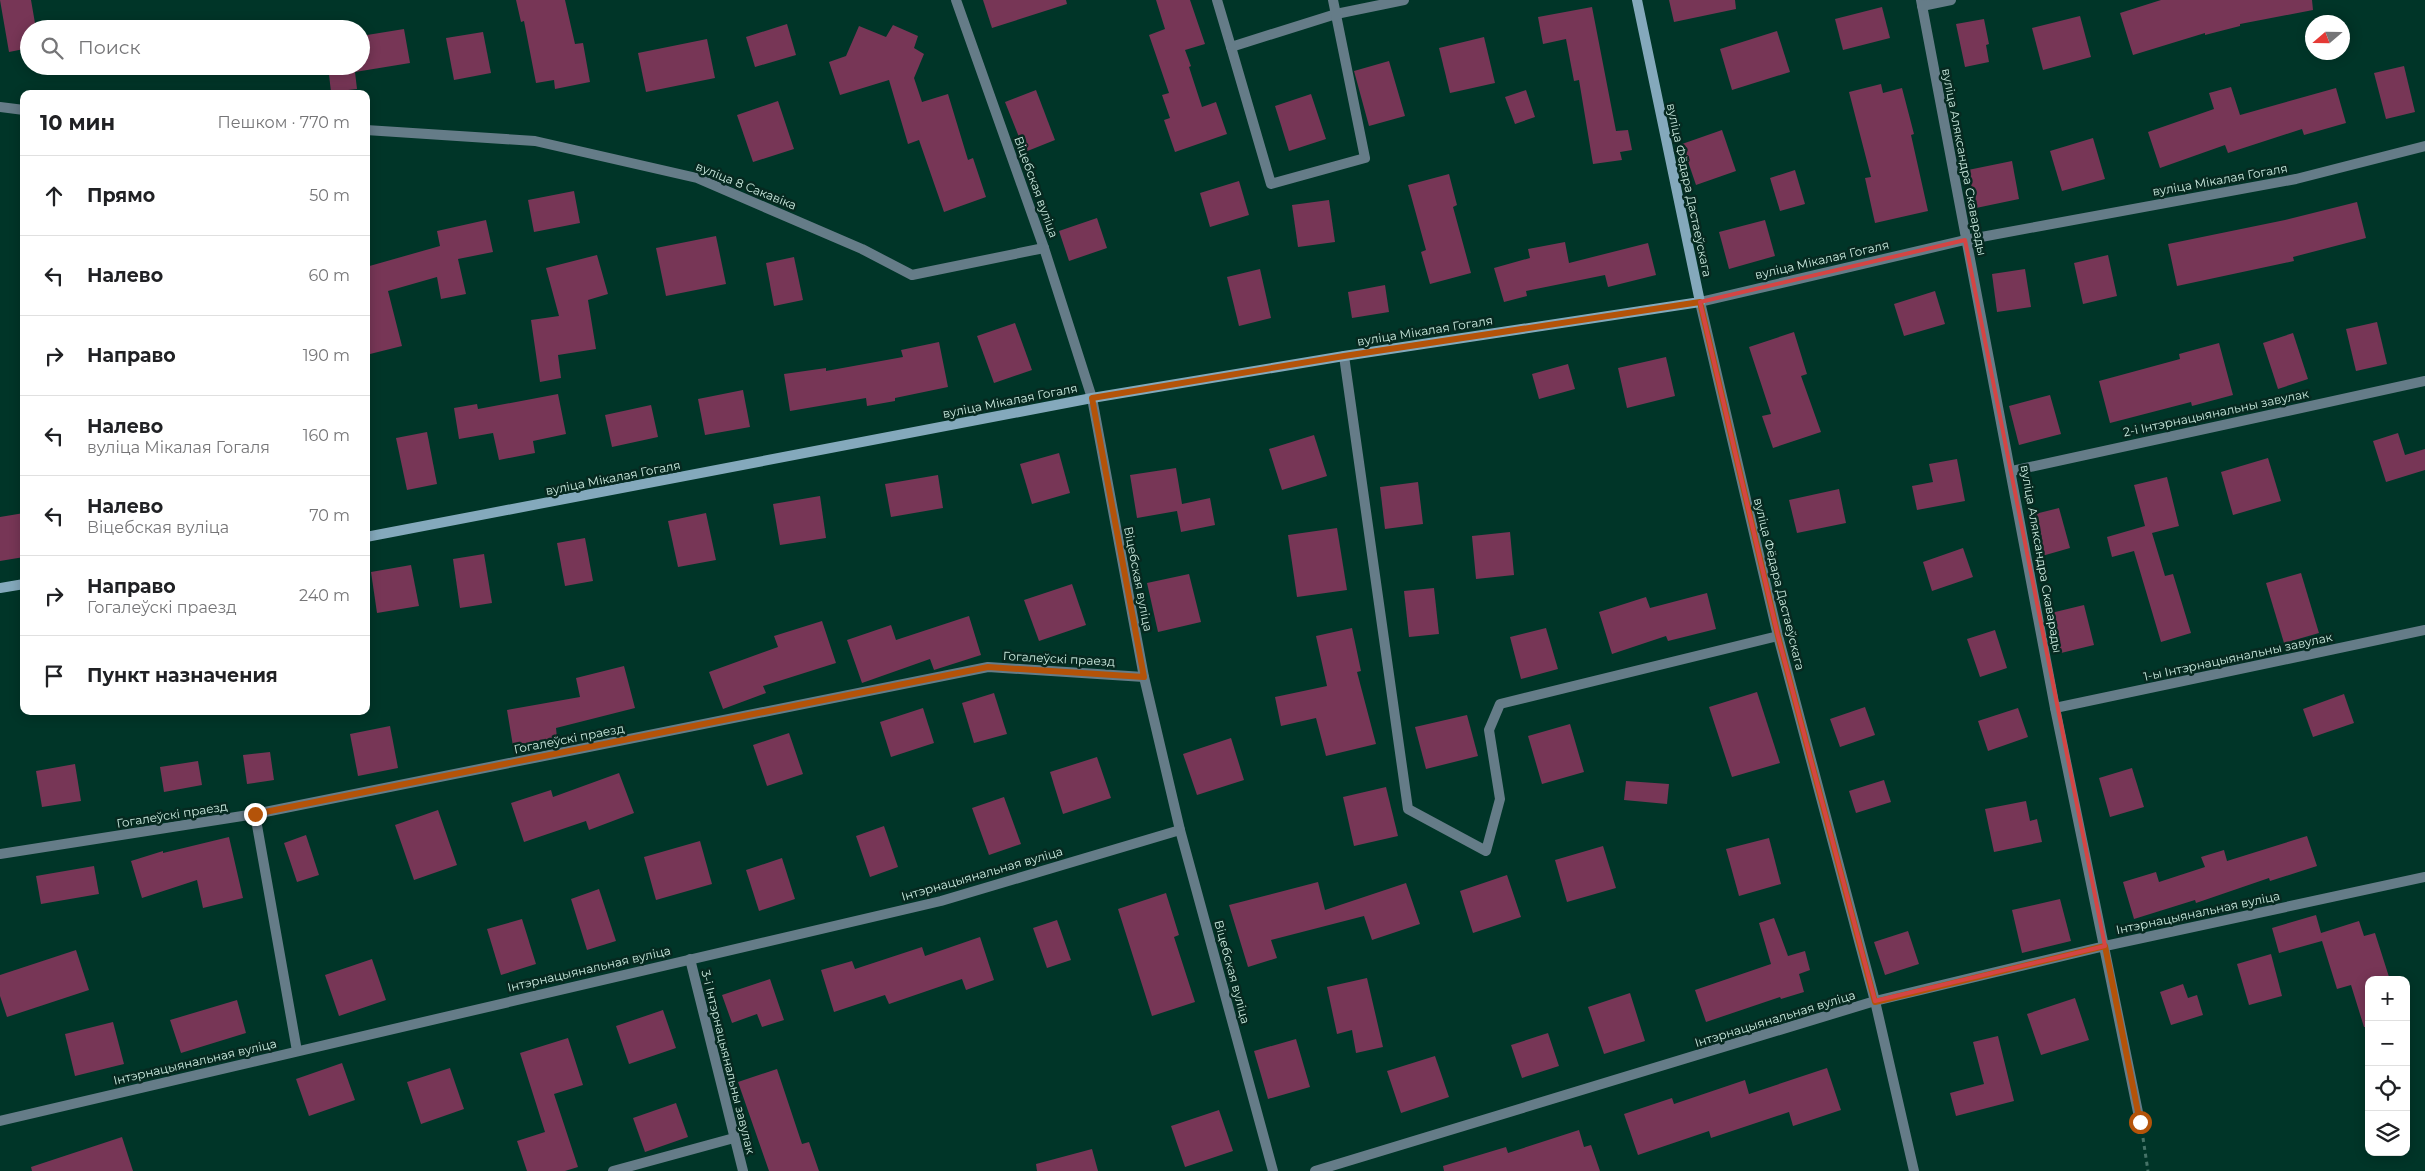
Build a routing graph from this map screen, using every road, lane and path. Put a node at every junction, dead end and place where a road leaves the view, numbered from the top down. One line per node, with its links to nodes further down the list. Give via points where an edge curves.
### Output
1 (956, 0): 15 (street, Віцебская вуліца)
2 (1217, 0): 9 (street)
3 (1333, 0): 8 (street)
4 (1404, 0): 8 (street)
5 (1637, 0): 16 (street, вуліца Фёдара Дастаеўскага)
6 (1951, 0): 7 (street)
7 (1921, 3): 14 (street, вуліца Аляксандра Скаварады)
8 (1336, 14): 9 (street); 9 (street, via 1364,158 1271,184)
9 (1231, 47)
10 (0, 107): 11 (street)
11 (20, 110)
12 (370, 130): 15 (street, вуліца 8 Сакавіка, via 535,141 697,178 862,249 912,275)
13 (2425, 146): 14 (street, вуліца Мікалая Гогаля, via 2296,178)
14 (1965, 240): 16 (street, вуліца Мікалая Гогаля); 20 (street, вуліца Аляксандра Скаварады)
15 (1044, 248): 19 (street, Віцебская вуліца)
16 (1700, 302): 17 (street, вуліца Мікалая Гогаля); 25 (street, вуліца Фёдара Дастаеўскага)
17 (1344, 356): 19 (street, вуліца Мікалая Гогаля); 25 (street, via 1408,809 1486,851 1500,799 1489,730 1500,704)
18 (2425, 381): 20 (street, 2-і Інтэрнацыянальны завулак)
19 (1092, 398): 21 (street, вуліца Мікалая Гогаля); 26 (street, Віцебская вуліца)
20 (2012, 471): 27 (street, вуліца Аляксандра Скаварады)
21 (370, 536)
22 (20, 585): 23 (street)
23 (0, 588)
24 (2425, 630): 27 (street, 1-ы Інтэрнацыянальны завулак)
25 (1778, 636): 34 (street, вуліца Фёдара Дастаеўскага)
26 (1144, 677): 28 (street, Гогалеўскі праезд, via 988,667); 29 (street, Віцебская вуліца)
27 (2055, 708): 32 (street, вуліца Аляксандра Скаварады)
28 (255, 814): 30 (street, Гогалеўскі праезд); 35 (street)
29 (1180, 830): 33 (street, Інтэрнацыянальная вуліца, via 941,901); 41 (street, Віцебская вуліца)
30 (0, 854)
31 (2425, 877): 32 (street, Інтэрнацыянальная вуліца)
32 (2105, 946): 34 (street, Інтэрнацыянальная вуліца); 37 (street, вуліца Аляксандра Скаварады)
33 (690, 958): 35 (street, Інтэрнацыянальная вуліца); 38 (street, 3-і Інтэрнацыянальны завулак)
34 (1875, 1002): 42 (street, Інтэрнацыянальная вуліца); 43 (street, вуліца Фёдара Дастаеўскага)
35 (297, 1051): 36 (street, Інтэрнацыянальная вуліца)
36 (0, 1121)
37 (2140, 1122): 44 (path)
38 (734, 1138): 39 (street); 40 (street, 3-і Інтэрнацыянальны завулак)
39 (614, 1171)
40 (743, 1171)
41 (1273, 1171)
42 (1314, 1171)
43 (1914, 1171)
44 (2148, 1171)

